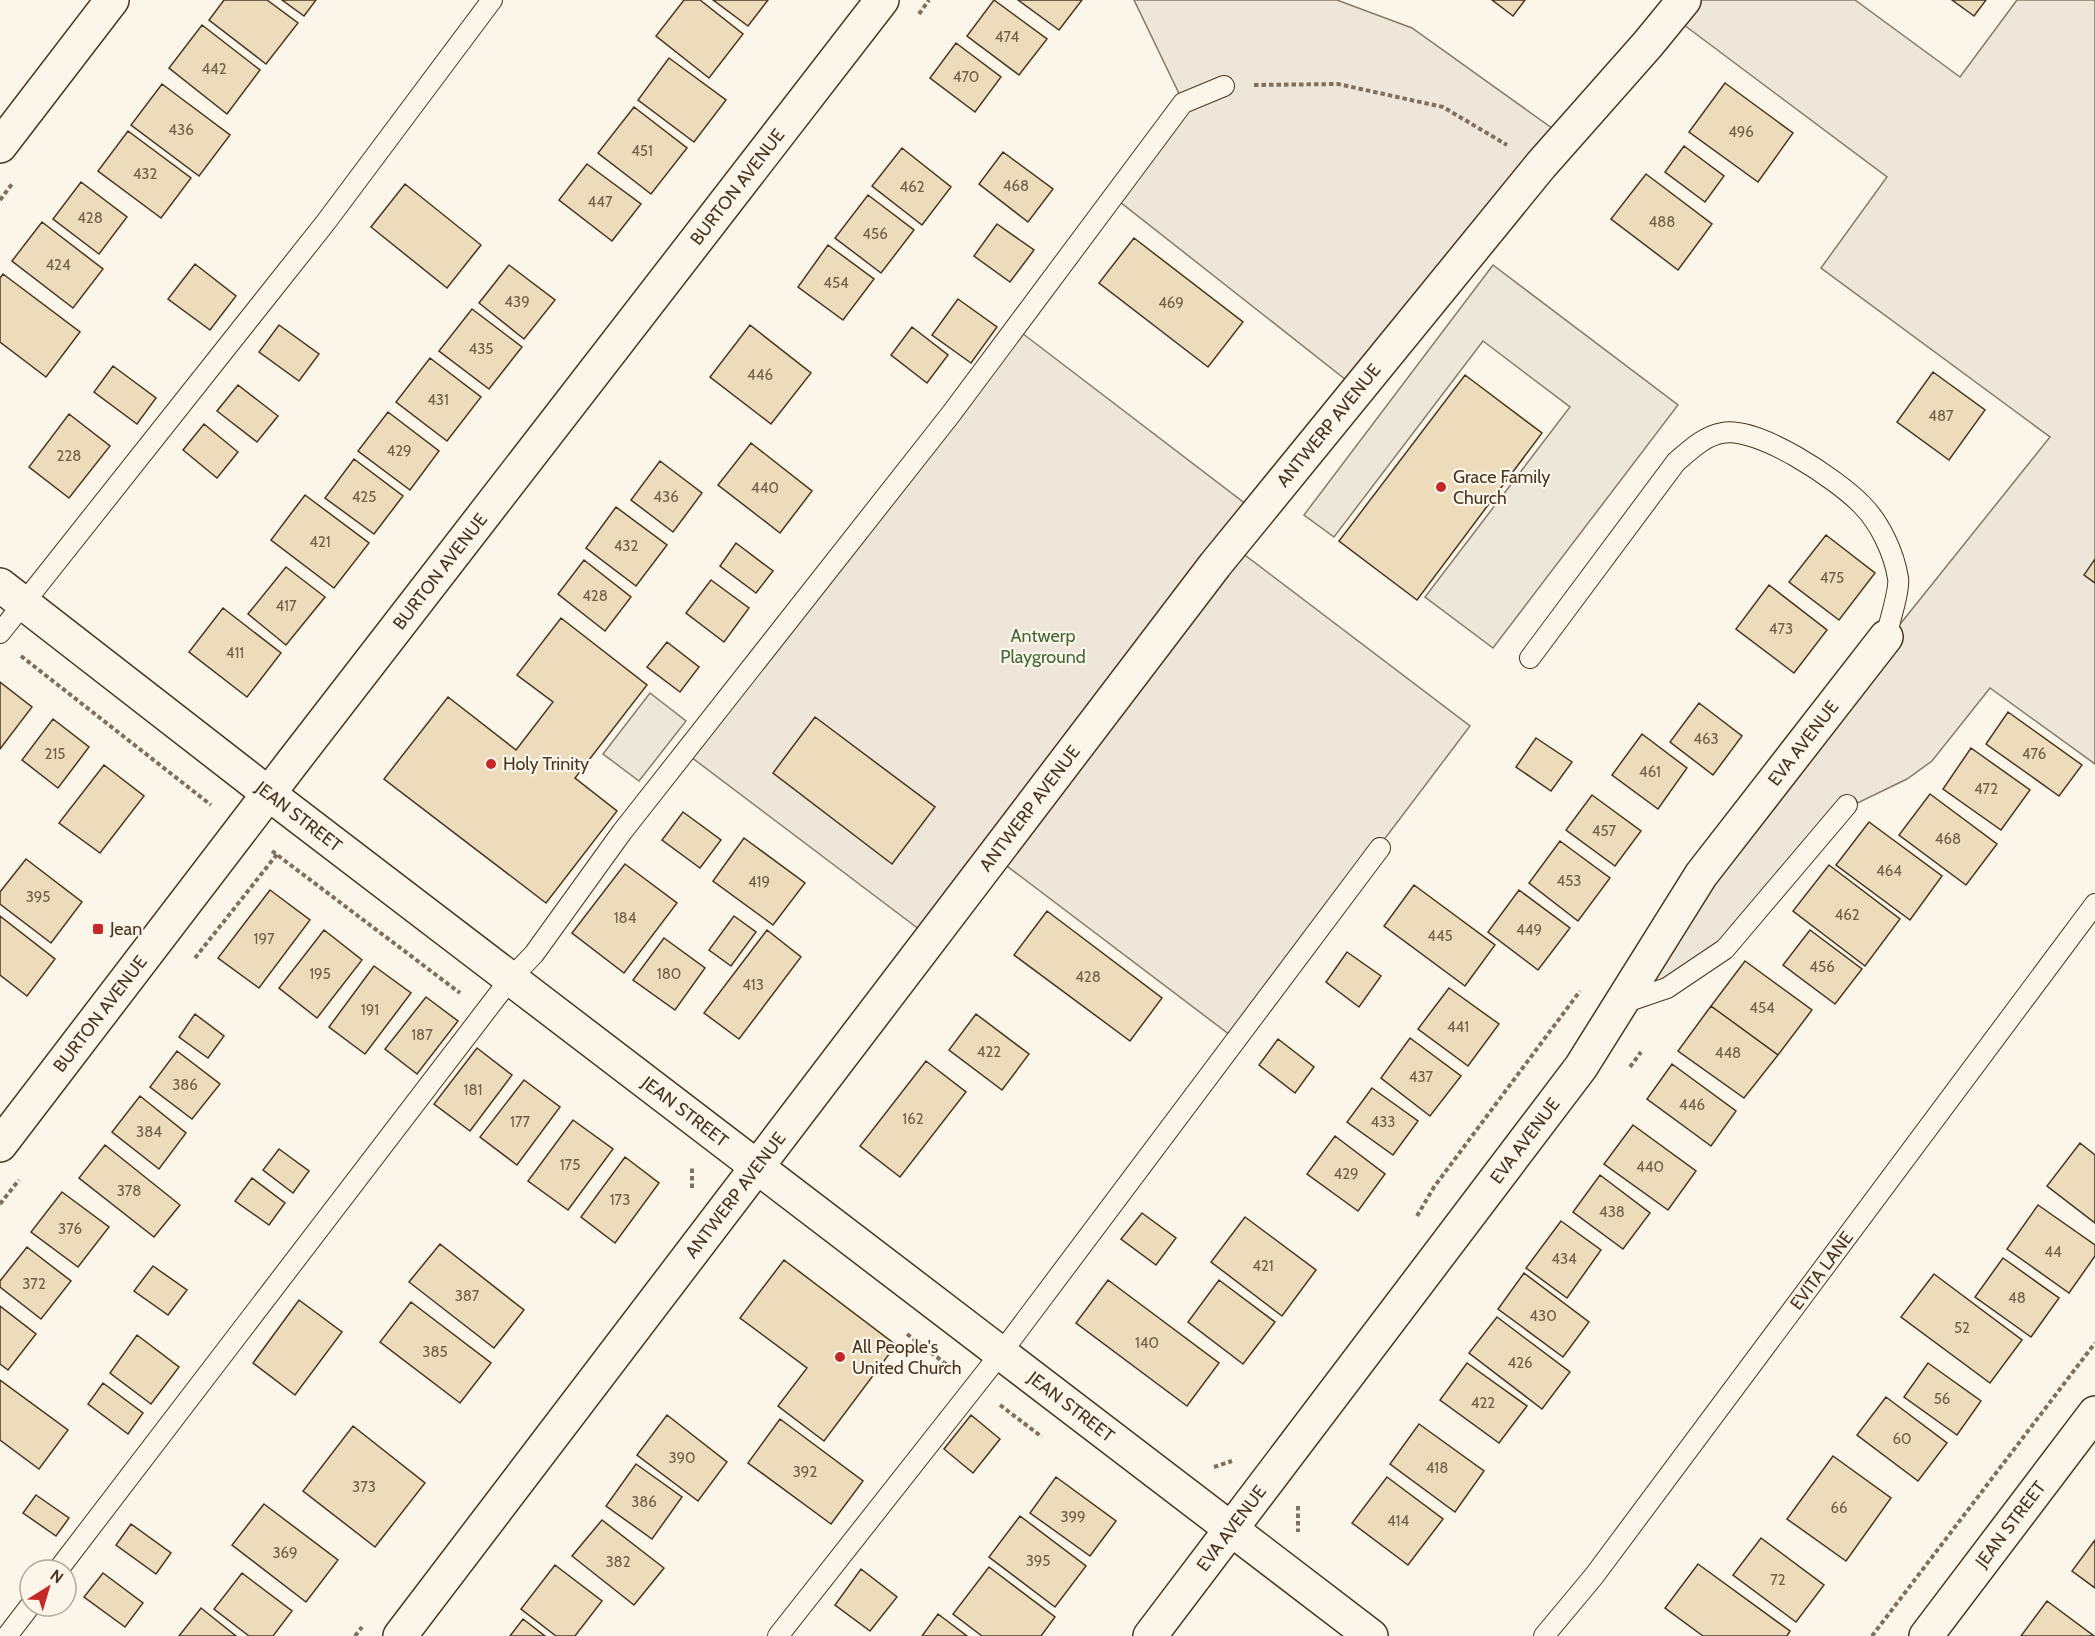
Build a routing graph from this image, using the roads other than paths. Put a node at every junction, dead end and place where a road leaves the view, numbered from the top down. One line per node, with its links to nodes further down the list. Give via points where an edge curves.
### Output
1 (112, 0): 6 (street)
2 (492, 0): 7 (lane, via 326,222)
3 (882, 0): 11 (street, BURTON AVENUE)
4 (1684, 0): 18 (street, ANTWERP AVENUE, via 1541,165 1215,565)
5 (1224, 86): 15 (lane, via 1183,103 951,414 622,832 534,954)
6 (0, 146)
7 (12, 594): 8 (lane); 11 (street, JEAN STREET)
8 (0, 633)
9 (1886, 637): 10 (lane, via 1899,581 1889,544 1863,505 1832,480 1774,444 1742,433 1721,433 1697,444 1676,462); 16 (street, EVA AVENUE, via 1701,875)
10 (1530, 658)
11 (269, 794): 15 (street, JEAN STREET); 17 (street, BURTON AVENUE)
12 (1847, 805): 16 (lane, via 1725,949 1667,988)
13 (1380, 848): 19 (lane)
14 (2095, 903): 29 (lane, EVITA LANE, via 1594,1576)
15 (511, 978): 18 (street, JEAN STREET); 22 (lane)
16 (1623, 1003): 21 (street, EVA AVENUE, via 1581,1068)
17 (0, 1145)
18 (756, 1166): 19 (street, JEAN STREET); 25 (street, ANTWERP AVENUE)
19 (1001, 1353): 21 (street, JEAN STREET); 26 (lane)
20 (2095, 1413): 30 (street, JEAN STREET)
21 (1232, 1529): 27 (street, EVA AVENUE); 28 (street, JEAN STREET)
22 (67, 1558)
23 (21, 1618): 24 (lane)
24 (7, 1636)
25 (400, 1636)
26 (778, 1636)
27 (1149, 1636)
28 (1371, 1636)
29 (1544, 1636)
30 (1926, 1636)

